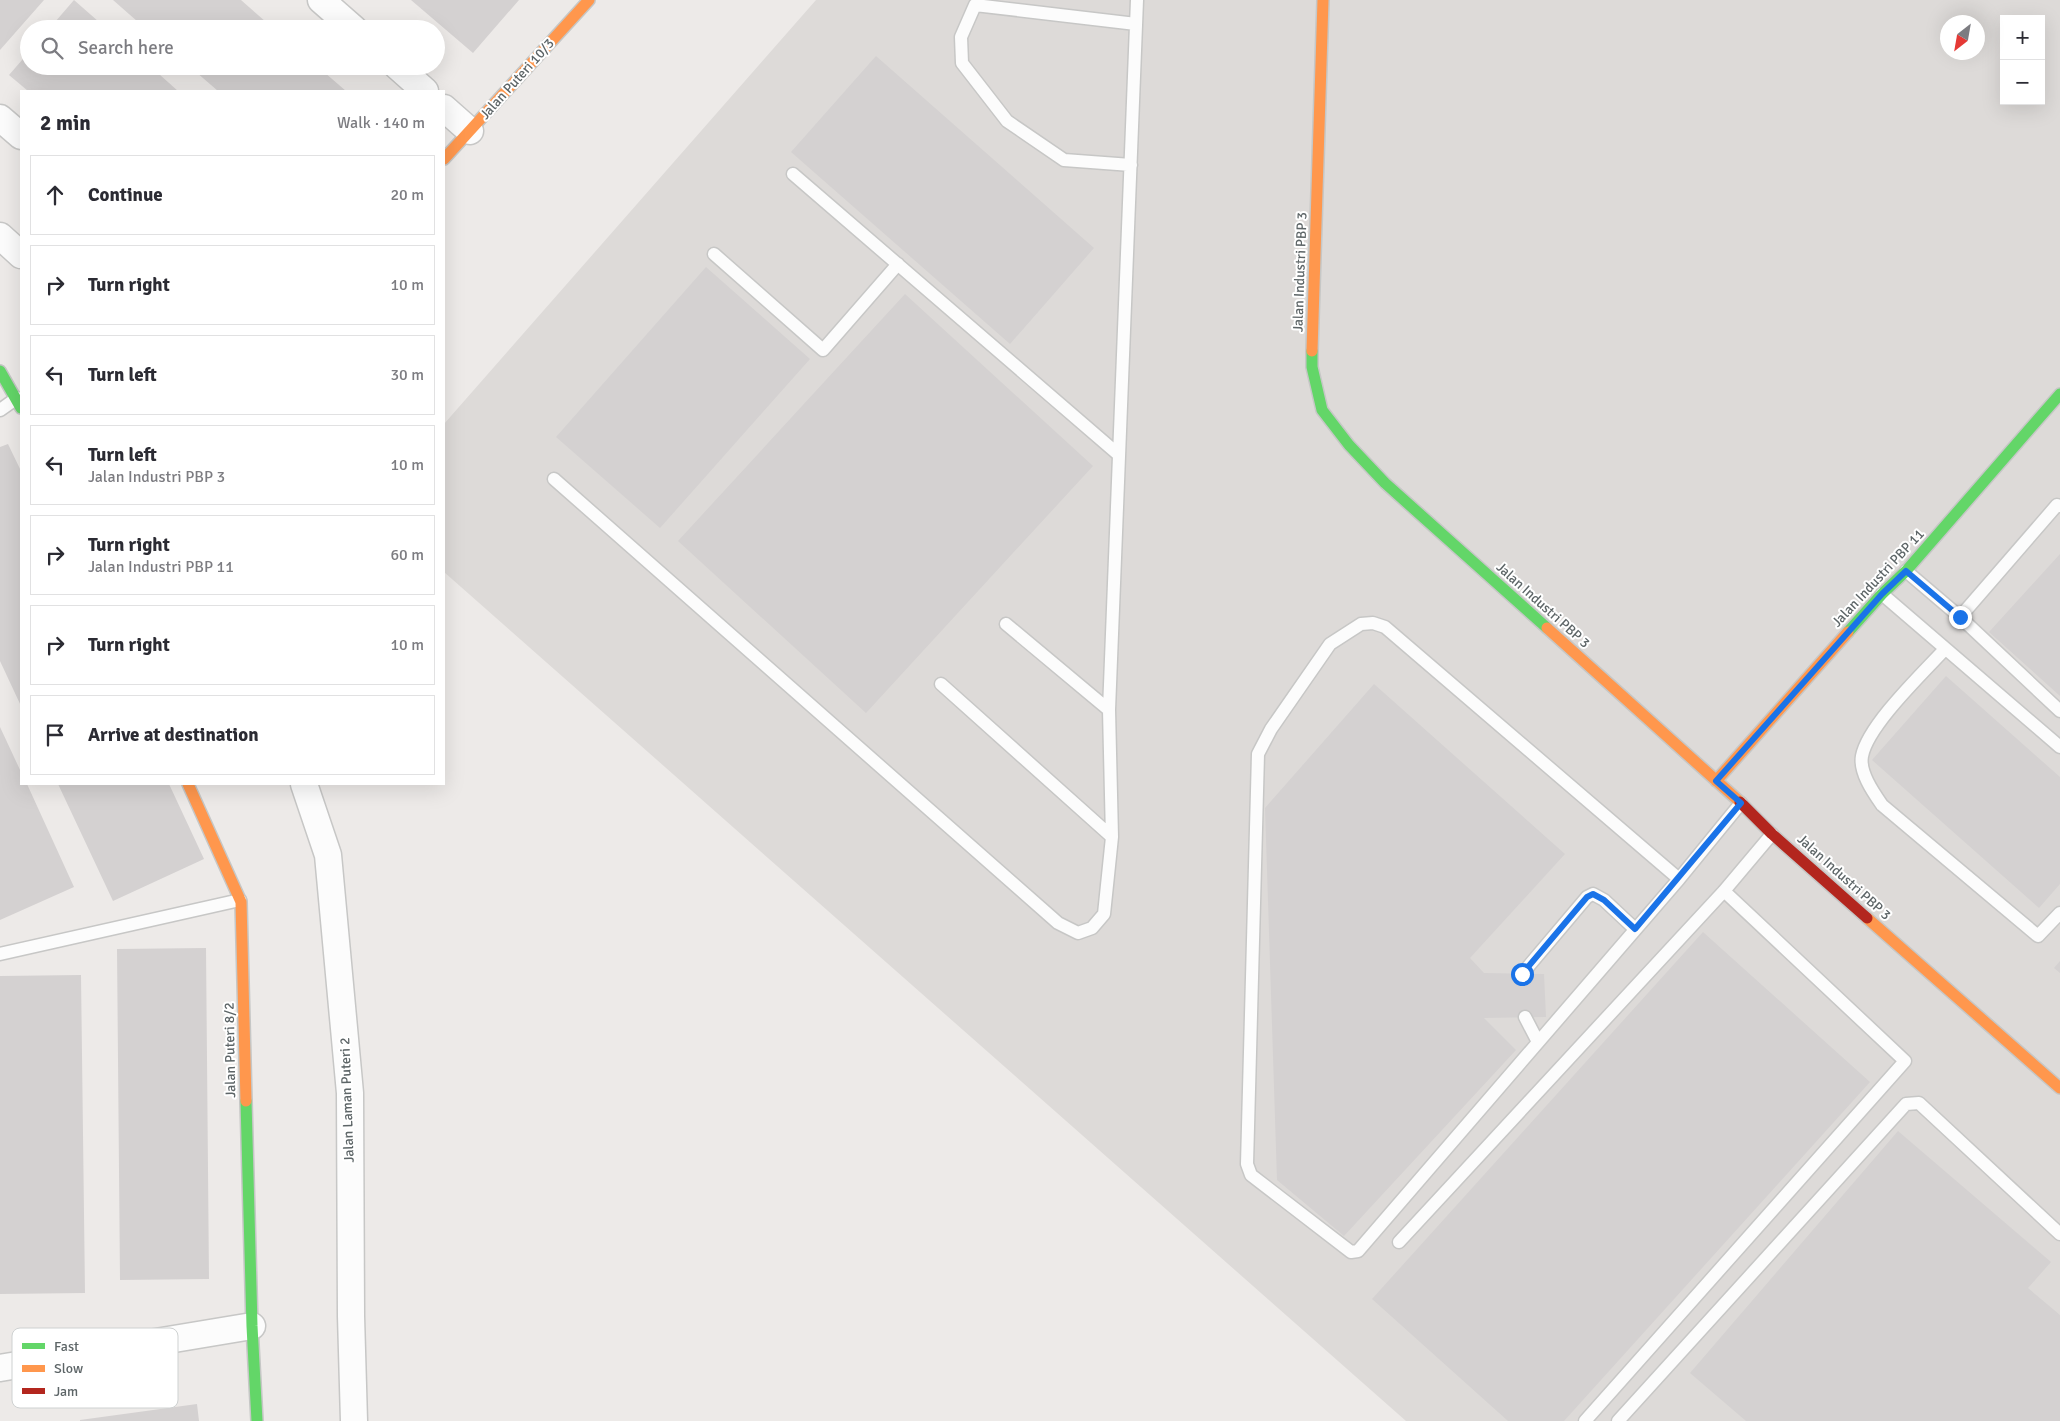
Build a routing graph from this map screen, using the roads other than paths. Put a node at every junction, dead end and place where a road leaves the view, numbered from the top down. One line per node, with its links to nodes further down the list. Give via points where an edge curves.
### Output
1 (321, 0): 5 (street)
2 (1137, 0): 6 (lane)
3 (1323, 0): 36 (street, Jalan Industri PBP 3, via 1312,367 1322,410 1348,445 1385,483)
4 (585, 1): 11 (street, Jalan Puteri 10/3)
5 (344, 20)
6 (1136, 24): 14 (lane); 14 (lane, via 975,5 961,37 962,62 1007,121 1064,160)
7 (407, 75): 8 (street)
8 (424, 90)
9 (445, 109): 11 (street)
10 (0, 118): 12 (street)
11 (470, 131): 13 (street, Jalan Puteri 10/3)
12 (20, 135)
13 (445, 158)
14 (1130, 165): 24 (lane)
15 (793, 174): 19 (lane)
16 (0, 236): 17 (street)
17 (20, 254)
18 (714, 254): 19 (lane, via 823,350)
19 (898, 264): 24 (lane)
20 (0, 371): 22 (street)
21 (2060, 394): 27 (street, Jalan Industri PBP 11)
22 (19, 403): 23 (lane)
23 (0, 410)
24 (1119, 455): 33 (lane)
25 (554, 480): 41 (lane, via 1058,923 1078,933 1092,928 1104,914)
26 (2060, 506): 29 (lane, via 2057,505)
27 (1906, 571): 28 (street, Jalan Industri PBP 11); 29 (lane)
28 (1882, 594): 31 (lane); 36 (street, Jalan Industri PBP 11)
29 (1960, 617): 34 (lane)
30 (1006, 624): 33 (lane)
31 (1945, 649): 35 (lane); 45 (lane, via 1876,725 1862,756 1867,783 1882,805 2038,936)
32 (941, 684): 41 (lane)
33 (1109, 710): 41 (lane)
34 (2060, 711)
35 (2060, 747)
36 (1716, 781): 39 (street, Jalan Industri PBP 3)
37 (188, 785): 44 (street, Jalan Puteri 8/2)
38 (304, 785): 57 (street, Jalan Laman Puteri 2, via 328,855 350,1093)
39 (1741, 803): 40 (street, Jalan Industri PBP 3); 42 (lane)
40 (1772, 834): 43 (lane); 51 (street, Jalan Industri PBP 3)
41 (1112, 837)
42 (1678, 879): 46 (lane); 50 (lane, via 1385,627 1373,623 1360,624 1330,644 1271,729 1258,754 1246,1164 1251,1175 1351,1252 1358,1251)
43 (1724, 891): 53 (lane); 58 (lane, via 1905,1061)
44 (240, 900): 47 (lane); 54 (street, Jalan Puteri 8/2)
45 (2060, 913)
46 (1635, 929): 48 (lane, via 1593,894); 50 (lane)
47 (0, 954)
48 (1522, 974)
49 (1525, 1018): 50 (lane)
50 (1538, 1042)
51 (2060, 1088)
52 (2060, 1234): 59 (lane, via 1919,1103 1906,1104)
53 (1399, 1242)
54 (252, 1326): 55 (street); 56 (street, Jalan Puteri 8/2)
55 (178, 1338)
56 (256, 1421)
57 (354, 1421)
58 (1585, 1421)
59 (1618, 1421)

